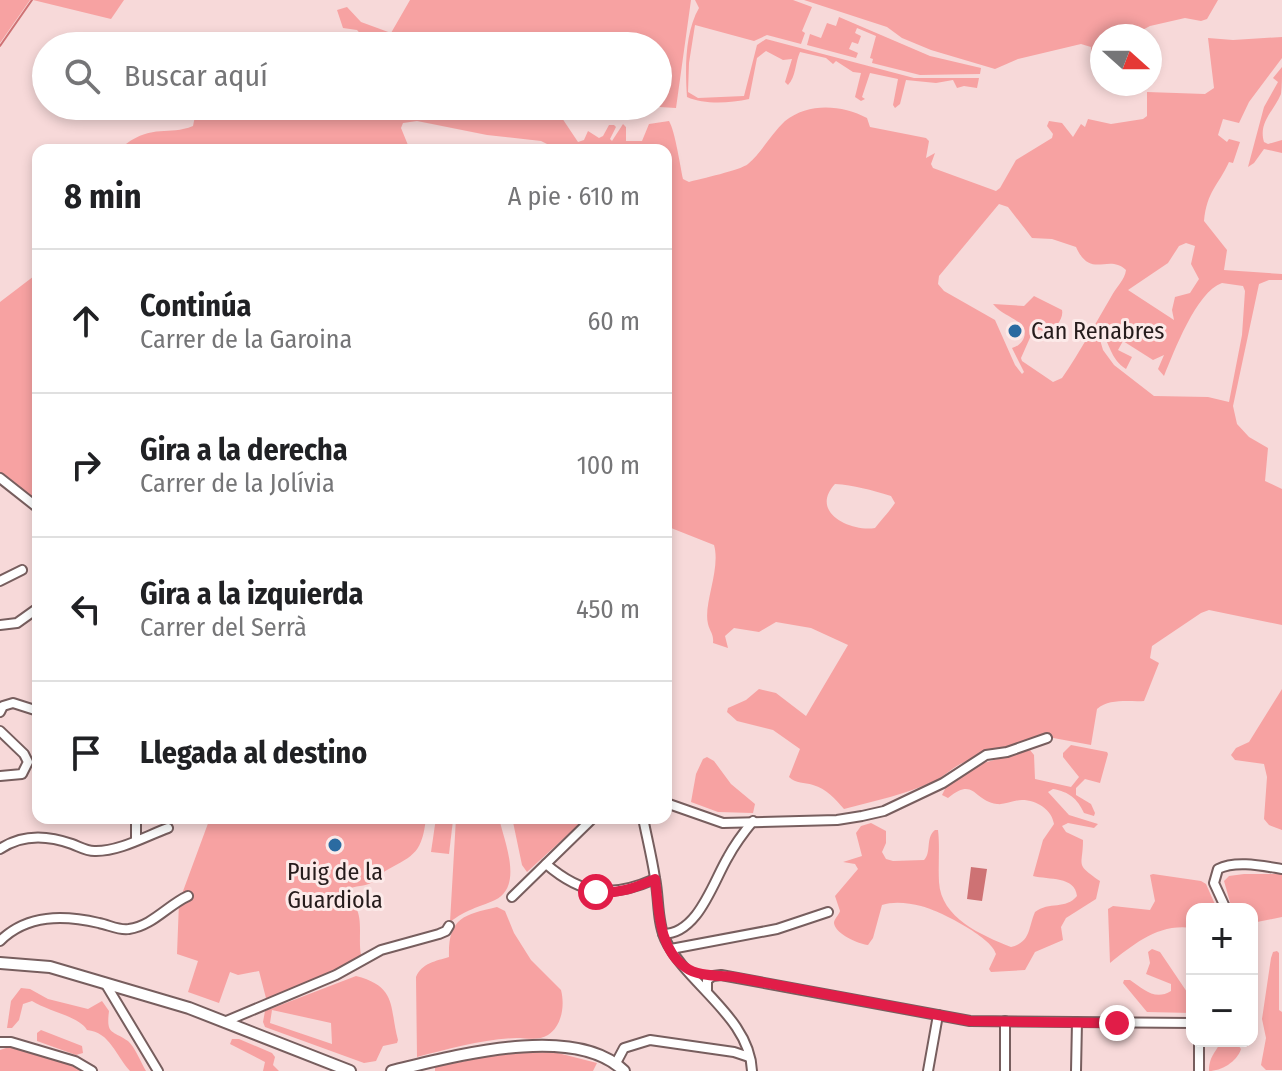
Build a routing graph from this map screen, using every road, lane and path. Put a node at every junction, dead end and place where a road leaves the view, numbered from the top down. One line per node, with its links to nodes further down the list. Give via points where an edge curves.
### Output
1 (0, 478): 2 (street)
2 (32, 503)
3 (22, 570): 4 (street)
4 (0, 581)
5 (32, 612): 6 (street, via 17,623)
6 (0, 625)
7 (32, 709): 8 (street, via 13,703)
8 (1, 710)
9 (0, 731): 11 (street, via 28,762 22,774)
10 (1047, 738): 13 (street, via 986,755 884,811 837,820)
11 (0, 776)
12 (672, 805): 13 (street, via 723,823)
13 (753, 821): 28 (street, via 688,925)
14 (136, 824): 18 (street)
15 (587, 824): 20 (street)
16 (644, 824): 22 (street)
17 (168, 828): 18 (street)
18 (136, 840): 19 (street, via 91,852 41,837 19,839)
19 (0, 849)
20 (546, 864): 22 (street, via 596,892 631,890); 24 (street)
21 (1282, 869): 25 (street, via 1223,866 1214,883)
22 (655, 879): 28 (street)
23 (188, 896): 29 (street, via 149,922 125,930 49,918 18,927)
24 (512, 897)
25 (1223, 903)
26 (828, 912): 30 (street, via 777,929)
27 (449, 926): 38 (street, via 439,934 381,950)
28 (663, 934): 30 (street)
29 (0, 941)
30 (671, 949): 32 (street)
31 (0, 963): 34 (street, via 50,967)
32 (685, 967): 33 (street); 35 (street)
33 (713, 976): 35 (street); 36 (street)
34 (105, 982): 38 (street); 49 (street)
35 (707, 990): 41 (street)
36 (938, 1015): 37 (street); 53 (street)
37 (1005, 1021): 39 (street); 54 (street)
38 (224, 1022): 47 (street)
39 (1077, 1022): 40 (street); 55 (street)
40 (1186, 1023)
41 (742, 1040): 44 (street); 45 (street)
42 (0, 1042): 48 (street, via 75,1061)
43 (1199, 1047): 56 (street)
44 (734, 1052): 45 (street); 46 (street, via 650,1040 624,1048)
45 (750, 1057): 52 (street)
46 (620, 1067): 51 (street, via 582,1051 535,1045)
47 (346, 1070): 50 (street)
48 (92, 1071)
49 (158, 1071)
50 (328, 1071)
51 (392, 1071)
52 (752, 1071)
53 (928, 1071)
54 (1005, 1071)
55 (1076, 1071)
56 (1199, 1071)

